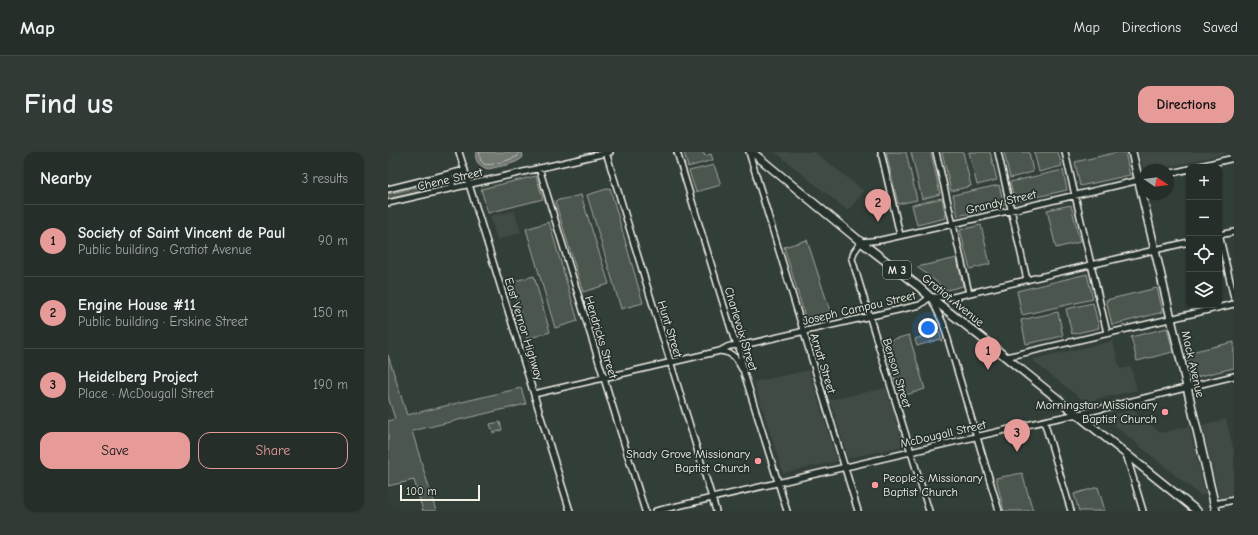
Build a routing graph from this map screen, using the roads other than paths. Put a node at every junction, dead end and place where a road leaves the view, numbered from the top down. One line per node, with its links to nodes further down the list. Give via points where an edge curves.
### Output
1 (459, 152): 15 (street, East Vernor Highway)
2 (607, 152): 13 (street, Chene Street); 48 (street, Hunt Street)
3 (677, 152): 45 (street, Charlevoix Street, via 734,339)
4 (749, 152): 43 (street, Arndt Street)
5 (752, 152): 32 (main road, Gratiot Avenue / M 3)
6 (881, 152): 30 (street)
7 (936, 152): 27 (street)
8 (998, 152): 26 (street)
9 (1065, 152): 23 (street)
10 (1132, 152): 14 (main road, Mack Avenue)
11 (1234, 158): 12 (street)
12 (1211, 164)
13 (539, 168): 20 (street, Chene Street); 51 (street, Hendricks Street)
14 (1138, 169)
15 (465, 170): 18 (street, Chene Street); 20 (street, East Vernor Highway)
16 (1186, 170): 17 (street)
17 (1174, 173)
18 (447, 175): 21 (street, Chene Street); 22 (street, via 453,181)
19 (1138, 181): 23 (street, Grandy Street)
20 (469, 185): 22 (street, Chene Street); 53 (street, East Vernor Highway)
21 (388, 189)
22 (450, 189): 25 (street, Chene Street)
23 (1075, 195): 26 (street, Grandy Street); 35 (street)
24 (1146, 200): 34 (main road, Mack Avenue)
25 (388, 203)
26 (1011, 210): 27 (street, Grandy Street); 36 (street)
27 (953, 224): 30 (street, Grandy Street); 37 (street)
28 (1234, 232): 29 (street)
29 (1222, 234)
30 (900, 235): 32 (street, Grandy Street)
31 (1219, 236): 39 (street)
32 (862, 242): 38 (main road, Gratiot Avenue / M 3); 41 (street, Benson Street, via 852,259)
33 (1186, 243): 34 (street, Joseph Campau Street)
34 (1155, 250): 35 (street, Joseph Campau Street); 42 (main road, Mack Avenue)
35 (1091, 265): 36 (street, Joseph Campau Street); 44 (street)
36 (1027, 280): 37 (street, Joseph Campau Street)
37 (970, 293): 38 (street, Joseph Campau Street, via 953,297)
38 (930, 297): 41 (street, Joseph Campau Street, via 920,305); 47 (main road, Gratiot Avenue / M 3); 56 (street, via 943,323)
39 (1234, 298)
40 (1234, 304): 42 (street)
41 (869, 316): 43 (street, Joseph Campau Street); 57 (street, Benson Street)
42 (1171, 318): 44 (street); 52 (main road, Mack Avenue)
43 (803, 332): 45 (street, Joseph Campau Street); 59 (street, Arndt Street)
44 (1107, 333): 47 (street)
45 (739, 346): 46 (street, Joseph Campau Street, via 728,346); 49 (street, Charlevoix Street)
46 (720, 351): 48 (street, Joseph Campau Street); 49 (street, via 734,355)
47 (1006, 357): 54 (main road, Gratiot Avenue / M 3)
48 (670, 362): 51 (street, Joseph Campau Street); 61 (street, Hunt Street)
49 (744, 373): 60 (street, Charlevoix Street)
50 (1234, 376): 52 (street, McDougall Street)
51 (604, 378): 53 (street, Joseph Campau Street); 65 (street, Hendricks Street)
52 (1187, 387): 54 (street, McDougall Street); 63 (main road, Mack Avenue)
53 (534, 394): 64 (street, East Vernor Highway)
54 (1076, 414): 55 (street, McDougall Street); 58 (main road, Gratiot Avenue / M 3)
55 (1044, 421): 56 (street, McDougall Street); 72 (street)
56 (977, 436): 57 (street, McDougall Street); 71 (street)
57 (911, 452): 59 (street, McDougall Street); 70 (street, Benson Street)
58 (1125, 453): 73 (street); 74 (main road, Gratiot Avenue / M 3)
59 (844, 467): 60 (street, McDougall Street); 69 (street, Arndt Street)
60 (778, 483): 61 (street, McDougall Street); 68 (street, Charlevoix Street)
61 (712, 498): 66 (street, McDougall Street); 67 (street, Hunt Street)
62 (1234, 500): 63 (street)
63 (1216, 508)
64 (570, 511)
65 (645, 511)
66 (656, 511)
67 (716, 511)
68 (787, 511)
69 (858, 511)
70 (929, 511)
71 (999, 511)
72 (1072, 511)
73 (1143, 511)
74 (1197, 511)

